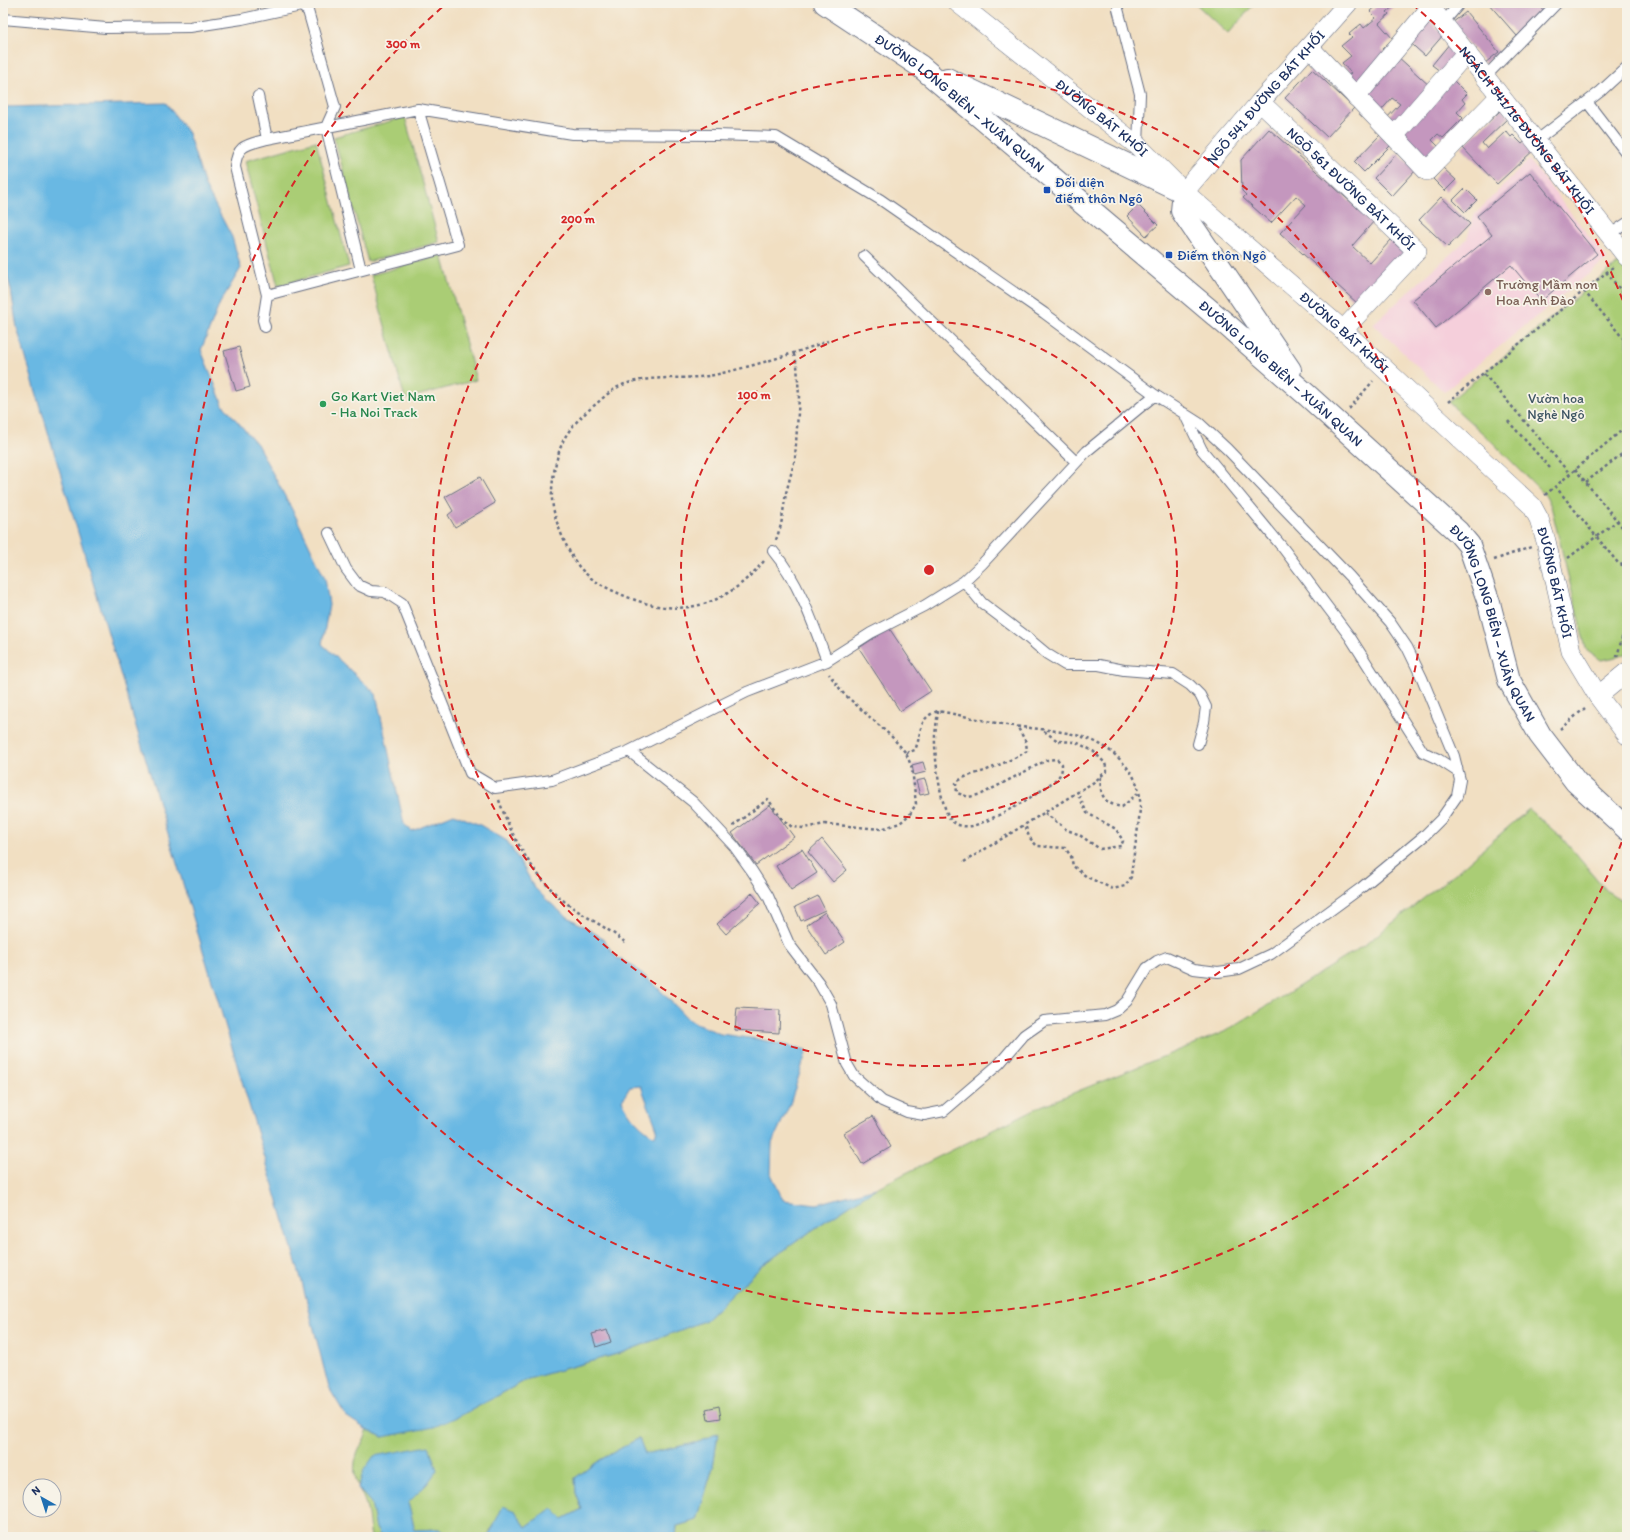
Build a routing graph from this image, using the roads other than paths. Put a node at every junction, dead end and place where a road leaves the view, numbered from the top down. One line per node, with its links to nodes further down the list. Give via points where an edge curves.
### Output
1 (825, 3): 12 (main road, ĐƯỜNG LONG BIÊN – XUÂN QUAN)
2 (958, 3): 25 (street, ĐƯỜNG BÁT KHỐI)
3 (1348, 3): 10 (street, NGÕ 541 ĐƯỜNG BÁT KHỐI)
4 (1460, 3): 9 (lane)
5 (1557, 3): 14 (lane)
6 (1429, 5): 9 (street, NGÁCH 541/16 ĐƯỜNG BÁT KHỐI); 17 (street)
7 (1118, 9): 25 (lane, via 1140,94)
8 (3, 19): 21 (lane, via 106,28 190,27 301,6 308,11 335,107)
9 (1443, 23): 11 (street, NGÁCH 541/16 ĐƯỜNG BÁT KHỐI)
10 (1309, 47): 17 (street); 18 (street, NGÕ 541 ĐƯỜNG BÁT KHỐI)
11 (1467, 52): 14 (street, NGÁCH 541/16 ĐƯỜNG BÁT KHỐI); 22 (street)
12 (920, 66): 27 (main road); 37 (main road, ĐƯỜNG LONG BIÊN – XUÂN QUAN)
13 (1627, 67): 19 (lane)
14 (1485, 77): 16 (street, NGÁCH 541/16 ĐƯỜNG BÁT KHỐI)
15 (258, 96): 23 (lane)
16 (1500, 96): 22 (street, via 1427,171); 24 (street, NGÁCH 541/16 ĐƯỜNG BÁT KHỐI)
17 (1356, 97): 22 (street)
18 (1260, 102): 27 (street, NGÕ 541 ĐƯỜNG BÁT KHỐI); 35 (street, NGÕ 561 ĐƯỜNG BÁT KHỐI, via 1418,251)
19 (1587, 102): 24 (lane); 26 (lane)
20 (418, 109): 21 (lane); 32 (lane, via 458,244); 36 (lane, via 572,134 776,137 881,200 1044,313)
21 (326, 128): 23 (lane); 32 (lane)
22 (1394, 136)
23 (267, 139): 33 (lane, via 242,146 236,155 235,167)
24 (1536, 141): 29 (street, NGÁCH 541/16 ĐƯỜNG BÁT KHỐI)
25 (1138, 146): 27 (street, ĐƯỜNG BÁT KHỐI)
26 (1627, 154)
27 (1184, 192): 35 (street, ĐƯỜNG BÁT KHỐI); 37 (main road, via 1182,211)
28 (1627, 223): 29 (lane)
29 (1609, 235): 31 (street, NGÁCH 541/16 ĐƯỜNG BÁT KHỐI)
30 (864, 256): 39 (lane)
31 (1627, 257)
32 (361, 270): 33 (lane)
33 (267, 295): 34 (lane, via 263,320)
34 (265, 327)
35 (1343, 330): 45 (street, ĐƯỜNG BÁT KHỐI, via 1532,506 1546,541 1571,652)
36 (1155, 395): 38 (lane); 39 (lane)
37 (1308, 396): 50 (main road, ĐƯỜNG LONG BIÊN – XUÂN QUAN, via 1458,532 1468,545 1489,603 1509,680 1540,735 1576,782)
38 (1183, 411): 49 (lane, via 1202,450 1283,548 1350,638 1423,752); 49 (lane, via 1227,449 1390,622 1407,647 1422,678)
39 (1076, 462): 42 (lane)
40 (330, 533): 48 (lane, via 346,569 358,585 371,591 385,592 402,603 470,772 495,788 552,780)
41 (773, 551): 43 (lane, via 792,578 810,614)
42 (964, 581): 43 (lane); 47 (lane, via 982,603 1065,665 1099,665 1173,674 1190,685 1200,695 1206,707)
43 (827, 660): 48 (lane, via 747,692)
44 (1622, 664): 45 (street)
45 (1593, 702): 46 (street, ĐƯỜNG BÁT KHỐI)
46 (1627, 735)
47 (1198, 744)
48 (629, 751): 49 (lane, via 693,802 752,870 768,896 789,944 819,983 831,1004 847,1064 854,1076 882,1101 907,1112 924,1115 944,1111 1000,1064 1024,1035 1044,1021 1105,1015 1116,1010 1127,1001 1147,968 1157,961 1167,957 1194,969 1218,972 1240,969 1272,954 1424,836 1441,819 1457,796 1460,780)
49 (1458, 772)
50 (1625, 826)

